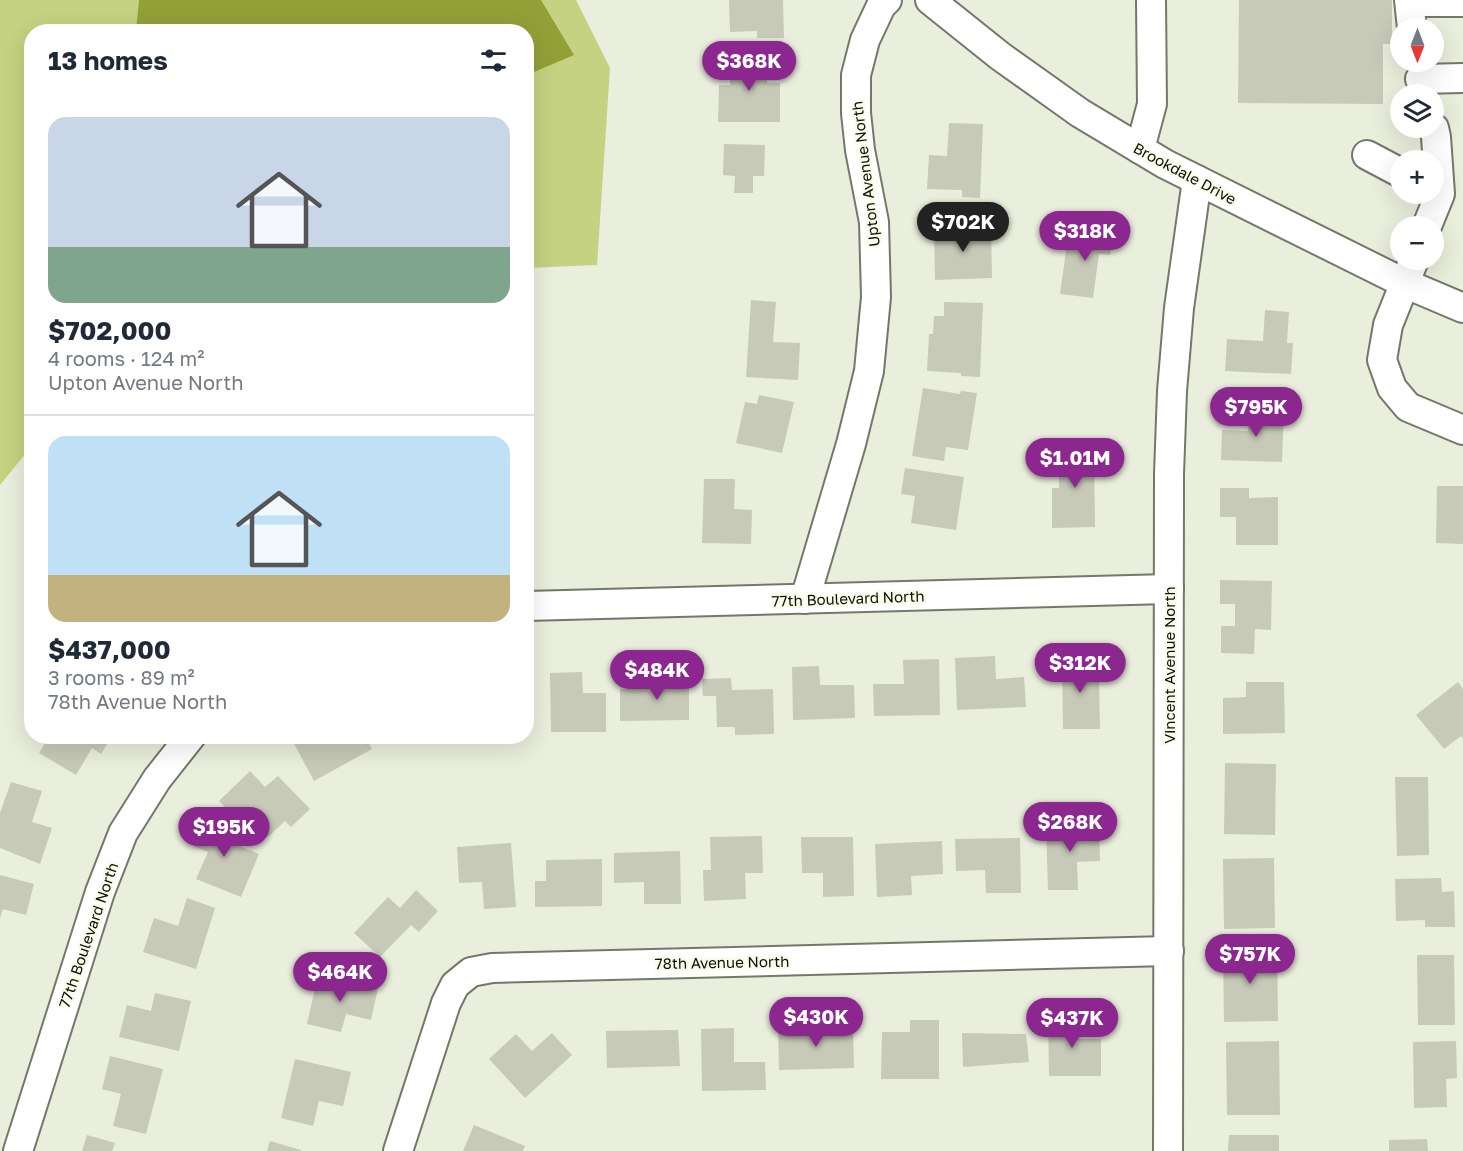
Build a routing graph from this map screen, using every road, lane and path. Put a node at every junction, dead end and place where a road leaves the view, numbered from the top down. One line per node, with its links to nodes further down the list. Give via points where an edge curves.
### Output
1 (887, 0): 19 (street, Upton Avenue North, via 865,40 856,75 860,150 874,222 876,297 869,371)
2 (930, 0): 9 (street, Brookdale Drive, via 1080,113)
3 (1151, 0): 9 (street, via 1152,104)
4 (1463, 2): 5 (street)
5 (1410, 10)
6 (1420, 78): 7 (street)
7 (1463, 78)
8 (1436, 138): 13 (street)
9 (1140, 149): 12 (street, Brookdale Drive)
10 (1367, 155): 11 (street)
11 (1390, 167)
12 (1197, 180): 15 (street, Brookdale Drive); 18 (street, Vincent Avenue North, via 1172,390)
13 (1446, 193): 14 (street)
14 (1433, 216)
15 (1409, 271): 16 (street, Brookdale Drive); 17 (street, via 1388,325 1382,360 1392,388 1408,407)
16 (1463, 308)
17 (1463, 430)
18 (1169, 589): 19 (street, 77th Boulevard North); 22 (street, Vincent Avenue North)
19 (805, 599): 20 (street, 77th Boulevard North)
20 (534, 606)
21 (185, 744): 23 (street, 77th Boulevard North, via 123,833 100,892)
22 (1169, 951): 24 (street, 78th Avenue North, via 492,968 471,972 455,985 446,1003); 25 (street, Vincent Avenue North)
23 (18, 1151)
24 (398, 1151)
25 (1168, 1151)

